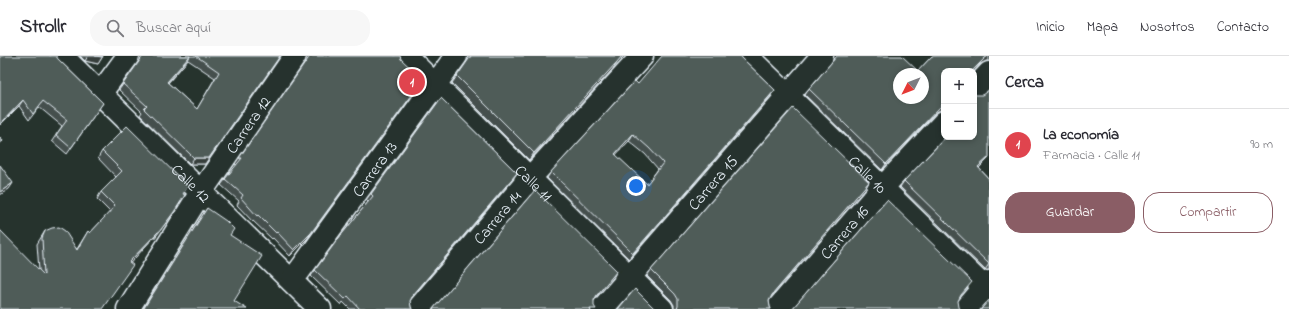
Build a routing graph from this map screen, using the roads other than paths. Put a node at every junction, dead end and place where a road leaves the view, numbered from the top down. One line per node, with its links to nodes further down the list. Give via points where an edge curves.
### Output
1 (62, 56): 12 (street, Calle 12)
2 (128, 56): 12 (street)
3 (295, 56): 17 (street, Carrera 12)
4 (406, 56): 10 (street, Calle 11)
5 (456, 56): 10 (street, Carrera 13)
6 (642, 56): 15 (street, Carrera 14)
7 (747, 56): 13 (street, Calle 10)
8 (822, 56): 13 (street, Carrera 15)
9 (989, 73): 11 (street)
10 (436, 85): 15 (street, Calle 11); 19 (street, Carrera 13)
11 (977, 86)
12 (100, 94): 17 (street, Calle 12)
13 (788, 96): 16 (street, Calle 10); 18 (street, Carrera 15)
14 (941, 125): 16 (street, Carrera 16)
15 (530, 178): 18 (street, Calle 11); 23 (street, Carrera 14)
16 (882, 188): 20 (street, Calle 10); 26 (street, Carrera 16)
17 (201, 192): 19 (street, Calle 12); 21 (street, Carrera 12)
18 (630, 277): 24 (street, Carrera 15); 25 (street, Calle 11)
19 (292, 281): 22 (street, Calle 12)
20 (988, 287): 27 (street)
21 (128, 309)
22 (320, 309)
23 (418, 309)
24 (602, 309)
25 (662, 309)
26 (777, 309)
27 (966, 309)

